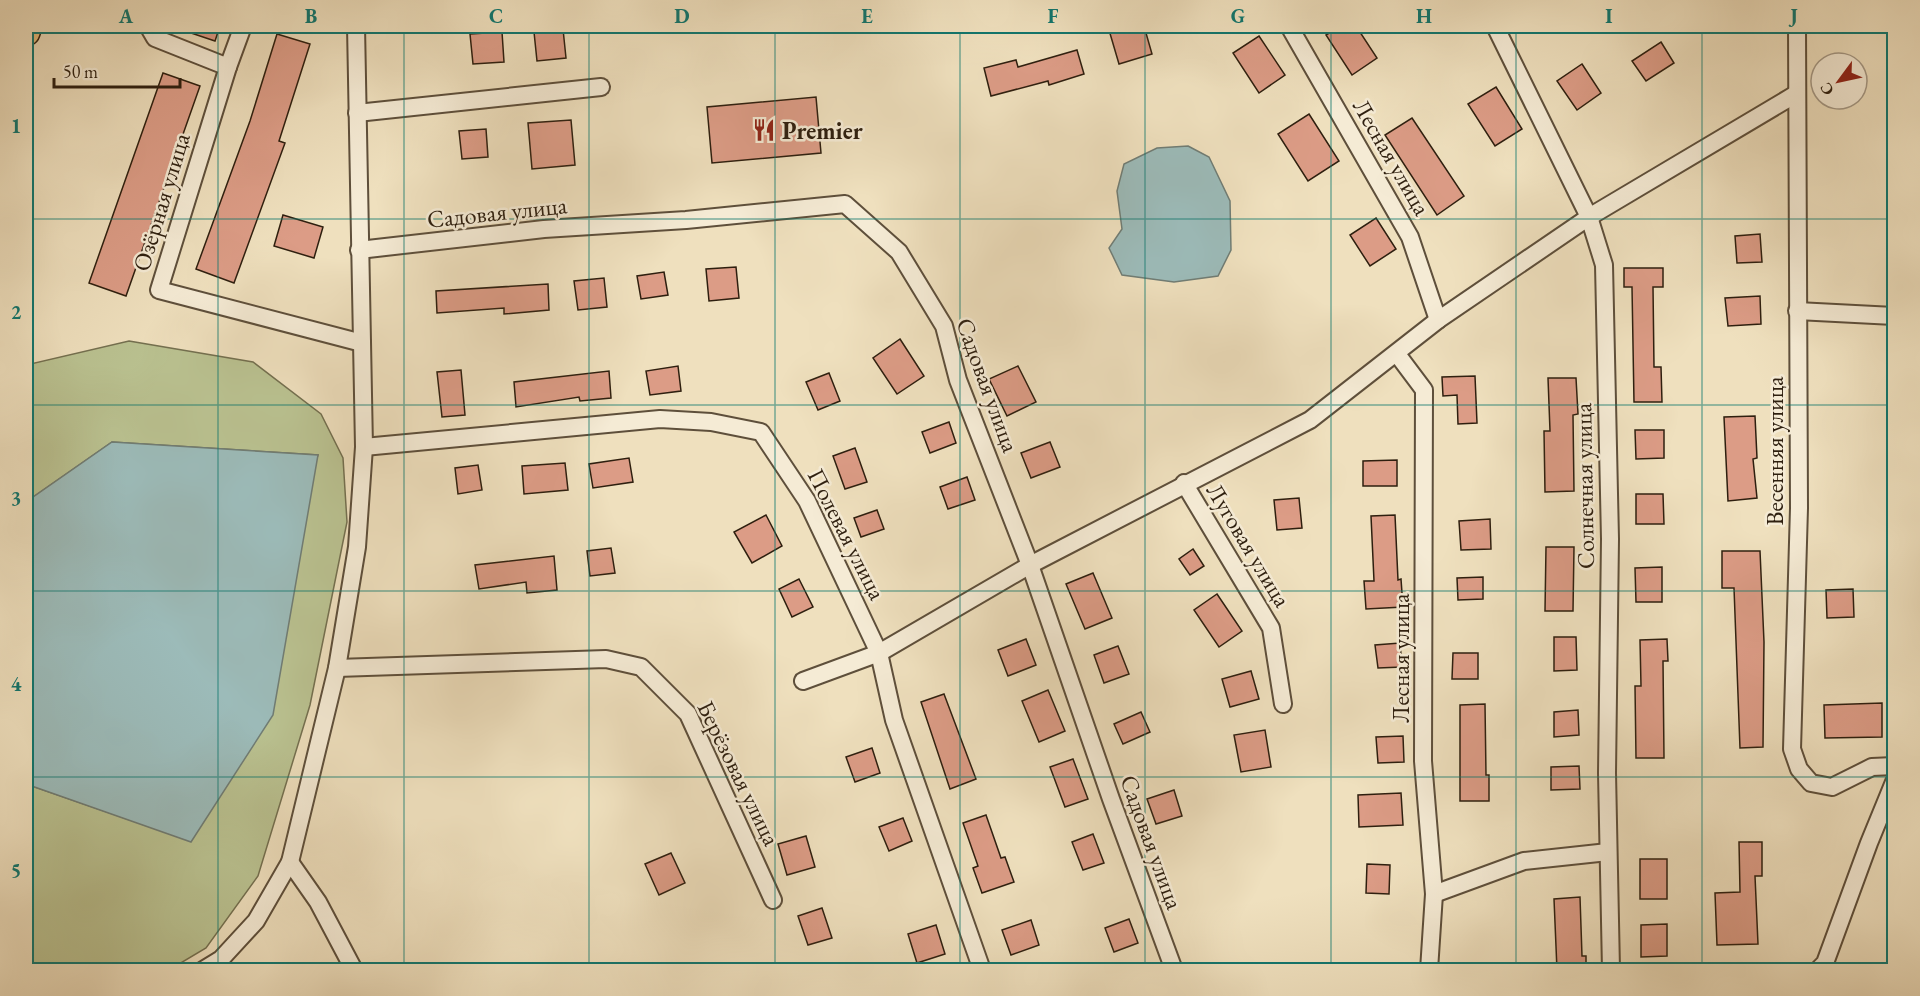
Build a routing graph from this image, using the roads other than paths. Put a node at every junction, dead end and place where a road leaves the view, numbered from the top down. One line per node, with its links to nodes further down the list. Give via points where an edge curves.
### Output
1 (28, 26): 8 (main road)
2 (148, 26): 9 (street, via 155,38)
3 (243, 26): 9 (street, Озёрная улица)
4 (356, 26): 12 (street)
5 (1289, 26): 17 (street, Лесная улица, via 1410,237)
6 (1495, 26): 13 (street, Солнечная улица)
7 (1797, 26): 11 (street, Весенняя улица)
8 (26, 32)
9 (228, 67): 18 (street, Озёрная улица, via 159,290)
10 (601, 87): 12 (street)
11 (1796, 93): 13 (street); 15 (street, Весенняя улица)
12 (357, 113): 14 (street)
13 (1589, 217): 17 (street); 29 (street, Солнечная улица, via 1604,266 1610,539)
14 (359, 250): 18 (street); 22 (street, Садовая улица, via 845,204 899,252 944,326 958,380)
15 (1797, 310): 16 (street); 27 (street, Весенняя улица, via 1799,508 1792,749 1799,769 1811,783 1832,787 1872,767)
16 (1894, 316)
17 (1438, 320): 19 (street)
18 (362, 343): 20 (street)
19 (1397, 354): 21 (street, via 1310,420); 31 (street, Лесная улица, via 1424,390 1423,761)
20 (364, 447): 23 (street, Полевая улица, via 660,419 711,422 761,432 807,501); 24 (street, via 357,547)
21 (1184, 483): 22 (street); 26 (street, Луговая улица, via 1271,628)
22 (1030, 565): 23 (street); 36 (street, Садовая улица)
23 (879, 654): 25 (street); 35 (street, Полевая улица, via 894,720)
24 (338, 669): 30 (street); 32 (street, Берёзовая улица, via 606,659 641,667 688,714)
25 (803, 681)
26 (1283, 704)
27 (1894, 766)
28 (1894, 782): 39 (street, via 1825,963)
29 (1608, 852): 31 (street, via 1524,861); 38 (street, Солнечная улица)
30 (290, 862): 33 (street, via 256,921 221,959); 34 (street, via 318,902)
31 (1434, 894): 37 (street, Лесная улица)
32 (773, 900)
33 (203, 970)
34 (354, 970)
35 (982, 970)
36 (1174, 970)
37 (1429, 970)
38 (1611, 970)
39 (1818, 970)

